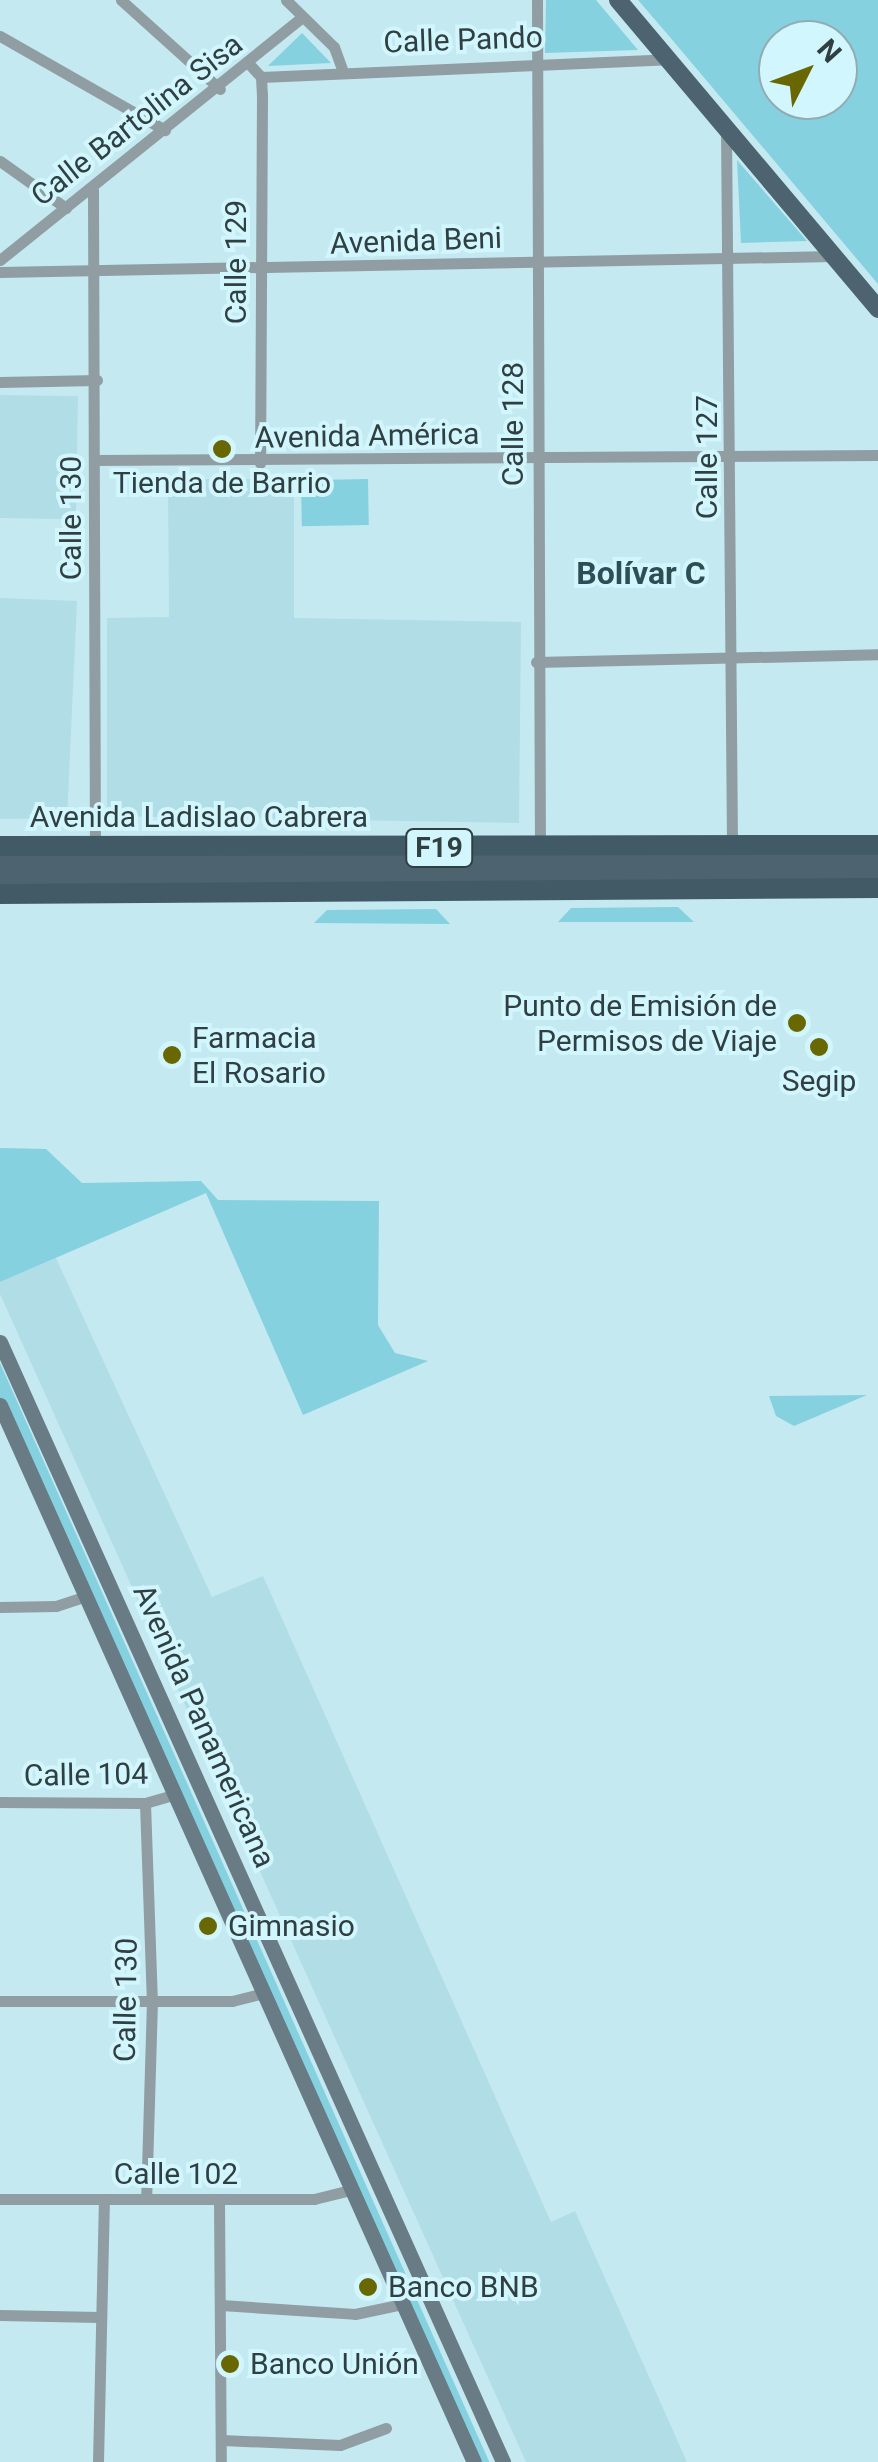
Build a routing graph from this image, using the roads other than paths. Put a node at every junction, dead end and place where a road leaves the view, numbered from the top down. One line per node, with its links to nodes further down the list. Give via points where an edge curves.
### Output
1 (121, 0): 12 (street)
2 (538, 0): 8 (street, Calle 128)
3 (618, 0): 7 (main road)
4 (288, 1): 5 (street)
5 (302, 17): 9 (street, Calle Bartolina Sisa); 10 (street, via 334,47)
6 (0, 36): 14 (street)
7 (668, 59): 8 (street, Calle Pando); 13 (main road)
8 (538, 62): 10 (street, Calle Pando); 21 (street, Calle 128)
9 (250, 65): 11 (street); 12 (street, Calle Bartolina Sisa)
10 (342, 69): 11 (street, Calle Pando)
11 (261, 77): 24 (street, Calle 129)
12 (220, 89): 14 (street, Calle Bartolina Sisa)
13 (726, 128): 18 (main road); 20 (street, Calle 127)
14 (165, 130): 16 (street, Calle Bartolina Sisa)
15 (0, 161): 17 (street)
16 (93, 190): 17 (street, Calle Bartolina Sisa); 22 (street, Calle 130)
17 (66, 208): 19 (street, Calle Bartolina Sisa)
18 (834, 256): 20 (street, Avenida Beni); 25 (main road)
19 (0, 260)
20 (730, 260): 21 (street, Avenida Beni); 29 (street, Calle 127)
21 (538, 262): 24 (street, Avenida Beni); 31 (street, Calle 128)
22 (95, 268): 23 (street, Avenida Beni); 24 (street, Avenida Beni); 26 (street, Calle 130)
23 (0, 272)
24 (260, 272): 32 (street, Calle 129)
25 (878, 309)
26 (97, 380): 27 (street); 30 (street, Calle 130)
27 (0, 382)
28 (878, 455): 29 (street, Avenida América)
29 (732, 458): 31 (street, Avenida América); 34 (street, Calle 127)
30 (96, 460): 32 (street, Avenida América); 38 (street, Calle 130)
31 (539, 460): 32 (street, Avenida América); 35 (street, Calle 128)
32 (260, 463)
33 (878, 654): 34 (street)
34 (730, 661): 35 (street); 39 (street, Calle 127)
35 (536, 662): 40 (street, Calle 128)
36 (878, 845): 39 (highway, Avenida Ladislao Cabrera / F19)
37 (0, 846): 38 (highway, Avenida Ladislao Cabrera / F19)
38 (95, 846): 40 (highway, Avenida Ladislao Cabrera / F19)
39 (732, 846): 40 (highway, Avenida Ladislao Cabrera / F19)
40 (540, 848)
41 (878, 860): 42 (main road, Avenida Ladislao Cabrera / F19)
42 (0, 863)
43 (878, 876): 44 (main road, Avenida Ladislao Cabrera / F19)
44 (0, 879)
45 (878, 888): 46 (highway, F19)
46 (0, 894)
47 (0, 1342): 71 (main road, Avenida Panamericana)
48 (0, 1405): 49 (main road, Avenida Panamericana)
49 (84, 1597): 50 (street, via 56,1606); 51 (main road, Avenida Panamericana)
50 (0, 1607)
51 (173, 1794): 53 (street, Calle 104); 54 (main road, Avenida Panamericana)
52 (0, 1802): 53 (street, Calle 104)
53 (144, 1803): 56 (street, Calle 130)
54 (263, 1992): 56 (street, via 232,2001); 57 (main road, Avenida Panamericana)
55 (0, 2001): 56 (street)
56 (152, 2001): 58 (street, Calle 130)
57 (351, 2190): 61 (street, Calle 102, via 314,2198); 62 (main road, Avenida Panamericana)
58 (146, 2198): 60 (street, Calle 102); 61 (street, Calle 102)
59 (0, 2199): 60 (street, Calle 102)
60 (104, 2199): 65 (street)
61 (219, 2200): 63 (street)
62 (402, 2304): 63 (street, via 355,2314); 70 (main road, Avenida Panamericana)
63 (221, 2305): 67 (street)
64 (0, 2315): 65 (street)
65 (99, 2317): 68 (street)
66 (386, 2428): 67 (street, via 340,2445)
67 (222, 2440): 69 (street)
68 (98, 2462)
69 (221, 2462)
70 (474, 2462)
71 (503, 2462)

